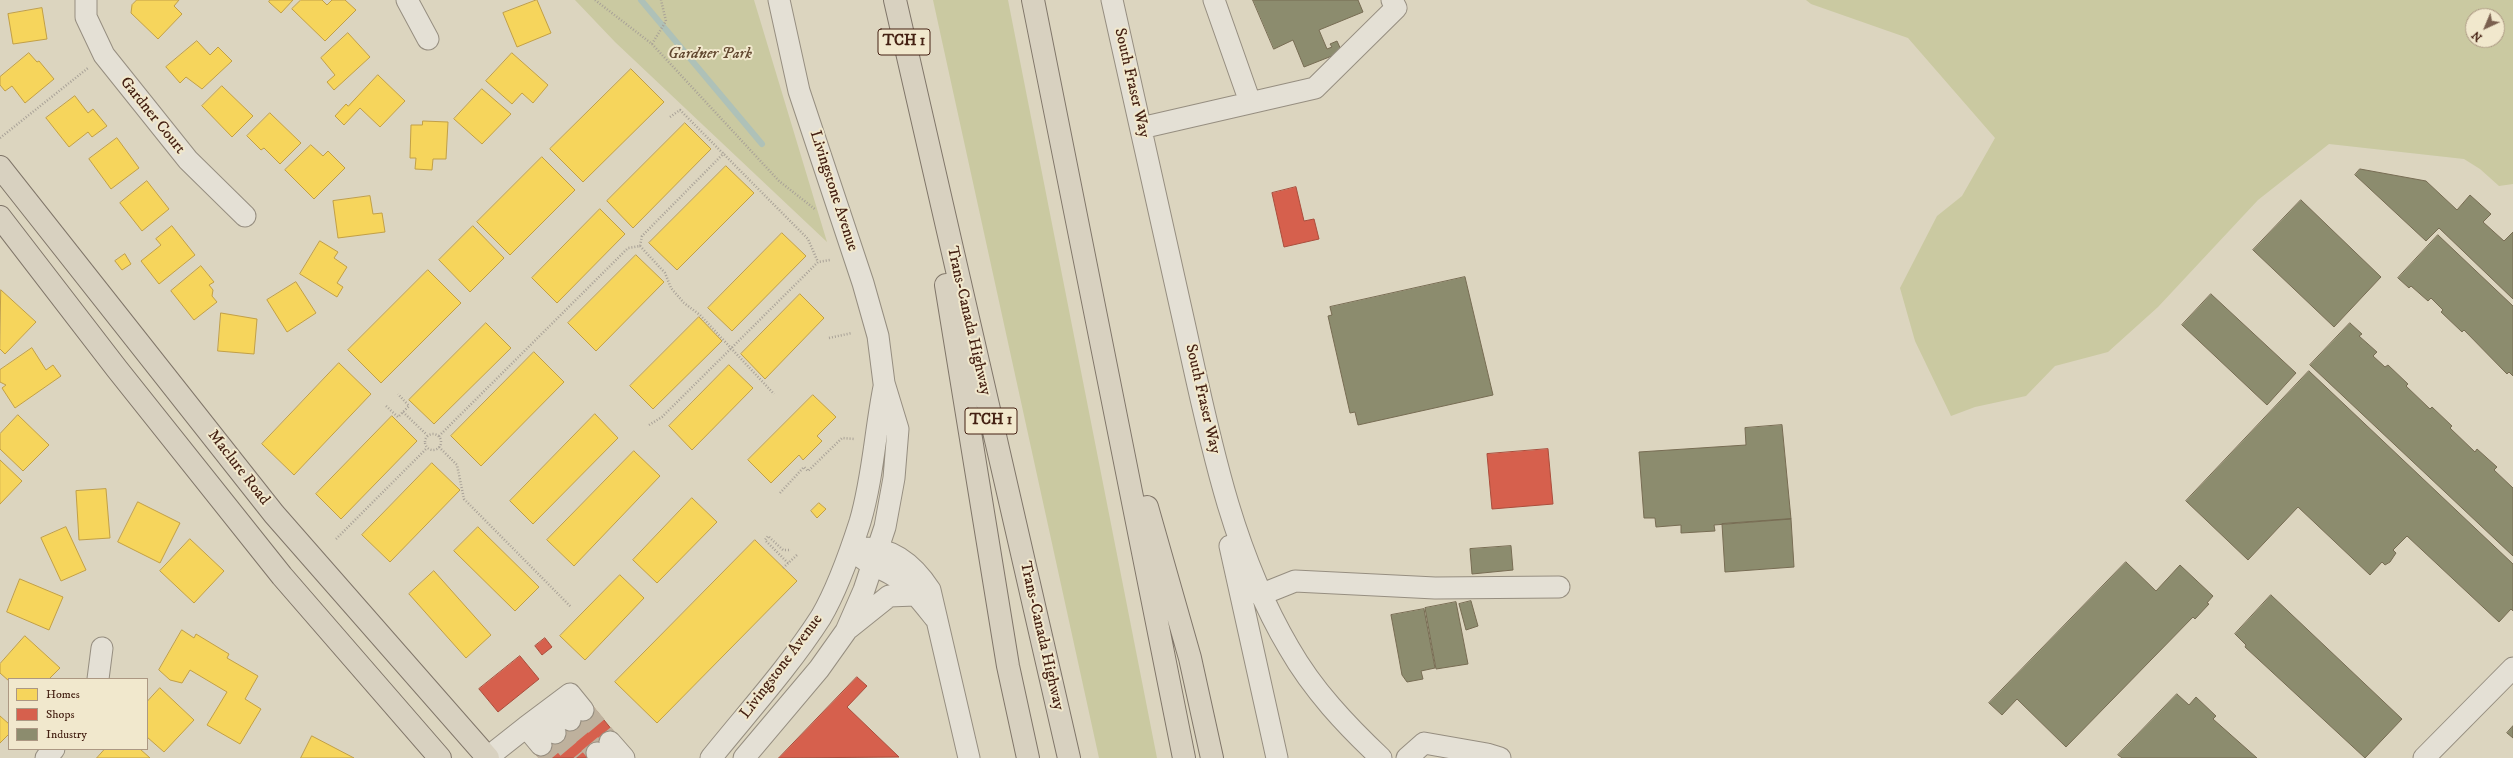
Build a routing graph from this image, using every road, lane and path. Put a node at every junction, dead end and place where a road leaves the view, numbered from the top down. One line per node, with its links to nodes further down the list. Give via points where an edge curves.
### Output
1 (86, 0): 13 (street, Gardner Court, via 86,18)
2 (407, 0): 11 (street)
3 (596, 0): 12 (path)
4 (661, 0): 12 (path, via 666,21)
5 (779, 0): 31 (street, Livingstone Avenue, via 799,91 878,336)
6 (895, 0): 14 (main road, Trans-Canada Highway / TCH 1)
7 (1033, 0): 30 (main road)
8 (1112, 0): 17 (street, South Fraser Way)
9 (1214, 0): 15 (street)
10 (1392, 0): 15 (street, via 1396,8 1315,88)
11 (428, 39)
12 (652, 44): 21 (path, via 779,181)
13 (104, 55): 18 (path); 22 (street, Gardner Court, via 188,160)
14 (914, 84): 70 (main road, via 1008,666); 71 (main road, Trans-Canada Highway / TCH 1)
15 (1250, 102): 17 (street)
16 (670, 117): 19 (path, via 680,110)
17 (1141, 128): 37 (street, South Fraser Way)
18 (0, 138)
19 (724, 153): 24 (path, via 642,236); 26 (path, via 808,239)
20 (0, 166): 65 (main road, Maclure Road, via 274,514)
21 (818, 211)
22 (245, 216)
23 (0, 217): 64 (main road, Maclure Road, via 282,576)
24 (640, 246): 29 (path, via 665,273 672,288 684,303 700,315); 39 (path, via 628,248)
25 (830, 260): 26 (path)
26 (818, 262): 29 (path)
27 (852, 333): 28 (path)
28 (829, 338)
29 (732, 348): 33 (path); 36 (path, via 662,417)
30 (1104, 358): 72 (main road); 73 (main road, via 1190,658)
31 (884, 383): 45 (street, Livingstone Avenue, via 875,430 869,487); 48 (street, Livingstone Avenue, via 898,429 894,478 885,527)
32 (398, 394): 35 (path, via 409,406)
33 (774, 394)
34 (386, 406): 35 (path, via 398,417)
35 (403, 412): 38 (path)
36 (649, 425)
37 (1208, 425): 52 (street, South Fraser Way, via 1236,532); 74 (street, via 1223,514)
38 (427, 435): 39 (path, via 435,433); 42 (path, via 424,442)
39 (439, 436): 41 (path)
40 (860, 440): 43 (path, via 842,438 808,471 804,467)
41 (439, 447): 42 (path, via 433,450); 54 (path, via 457,465 464,500)
42 (427, 448): 44 (path)
43 (780, 492)
44 (336, 539)
45 (850, 548): 48 (street); 67 (street, Livingstone Avenue, via 842,573 822,615 798,651)
46 (791, 550): 49 (path, via 783,550 768,536 765,540)
47 (798, 554): 49 (path)
48 (875, 557): 53 (street); 55 (street, via 900,557 920,574 930,590); 56 (street, Livingstone Avenue)
49 (788, 563): 50 (path)
50 (783, 568)
51 (1560, 587): 52 (street, via 1435,588 1296,581)
52 (1260, 594): 75 (street, South Fraser Way, via 1289,648 1318,690 1339,718)
53 (915, 595): 55 (street); 56 (street, via 889,596)
54 (571, 607)
55 (936, 618): 69 (street)
56 (846, 631): 68 (street, Livingstone Avenue, via 819,669)
57 (102, 648): 59 (street)
58 (2513, 668): 78 (street)
59 (98, 678)
60 (542, 715): 60 (street, via 563,727 570,694); 65 (street)
61 (53, 750): 63 (street)
62 (602, 751): 66 (street)
63 (46, 758)
64 (440, 758)
65 (488, 758)
66 (624, 758)
67 (711, 758)
68 (744, 758)
69 (969, 758)
70 (1028, 758)
71 (1069, 758)
72 (1184, 758)
73 (1212, 758)
74 (1277, 758)
75 (1381, 758)
76 (1407, 758): 77 (street, via 1424,743)
77 (1500, 758)
78 (2424, 758)

